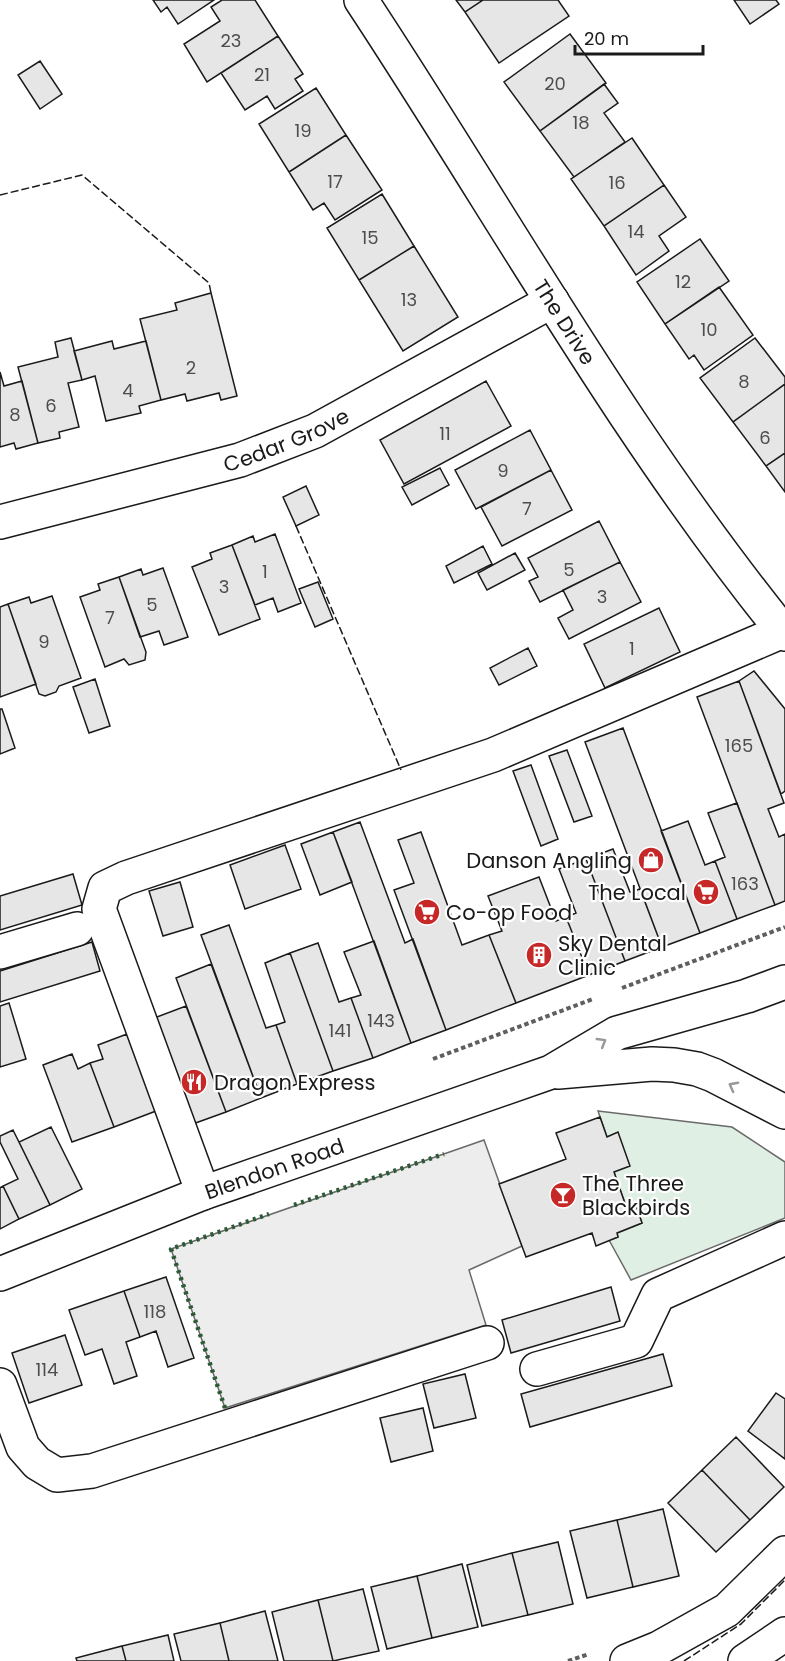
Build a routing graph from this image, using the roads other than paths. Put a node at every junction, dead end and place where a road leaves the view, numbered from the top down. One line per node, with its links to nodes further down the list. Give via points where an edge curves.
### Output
1 (361, 0): 2 (main road, The Drive)
2 (552, 301): 3 (main road, Cedar Grove, via 315,431 240,460); 4 (main road, The Drive, via 661,468 729,564)
3 (0, 522)
4 (784, 632): 10 (main road, via 493,755 105,888 99,909)
5 (77, 929): 6 (main road)
6 (0, 952)
7 (785, 982): 8 (main road, Blendon Road, one-way to 7, via 617,1033)
8 (551, 1072): 9 (main road, Blendon Road, one-way to 8, via 697,1069 652,1064); 10 (main road, Blendon Road)
9 (785, 1113)
10 (203, 1193): 12 (main road, Blendon Road)
11 (785, 1238): 14 (main road, via 658,1295 636,1341)
12 (0, 1274)
13 (487, 1343): 15 (main road, via 92,1471 57,1475 37,1463 23,1447)
14 (537, 1369)
15 (0, 1385)
16 (785, 1553): 18 (main road, via 727,1610)
17 (785, 1634): 19 (main road)
18 (627, 1661)
19 (745, 1661)

